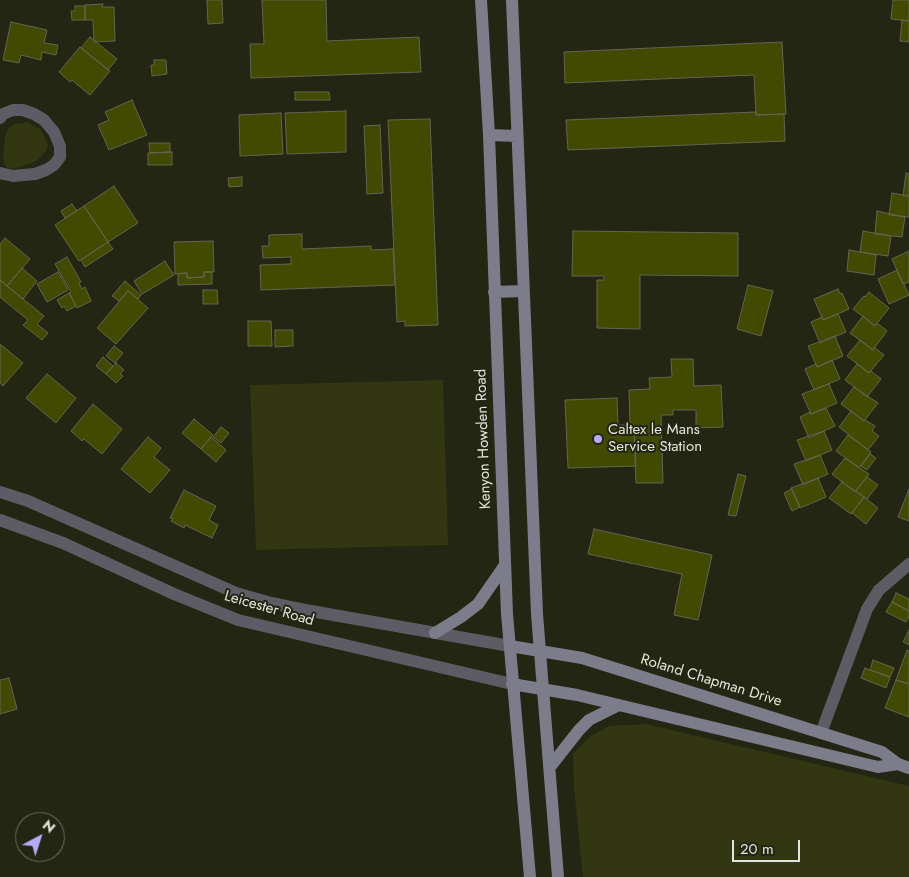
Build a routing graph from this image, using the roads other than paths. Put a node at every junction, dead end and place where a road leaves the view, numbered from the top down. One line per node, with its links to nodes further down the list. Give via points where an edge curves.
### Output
1 (481, 0): 4 (street, Kenyon Howden Road)
2 (512, 0): 5 (street)
3 (0, 118): 6 (street, via 13,110 34,114 54,132 60,146 60,157 46,170 13,176)
4 (489, 136): 5 (street); 8 (street, Kenyon Howden Road)
5 (517, 136): 7 (street)
6 (0, 174)
7 (523, 291): 8 (street); 15 (street)
8 (494, 292): 12 (street, Kenyon Howden Road)
9 (0, 492): 13 (street, Leicester Road, via 28,501 236,593 305,610)
10 (0, 520): 16 (street, Leicester Road, via 63,543 238,620)
11 (909, 564): 19 (street, via 879,590 867,609)
12 (505, 565): 13 (street, via 478,604); 14 (street, Kenyon Howden Road)
13 (435, 633): 14 (street, Leicester Road)
14 (510, 646): 15 (street, Roland Chapman Drive); 16 (street, Kenyon Howden Road)
15 (539, 650): 17 (street); 19 (street, Roland Chapman Drive, via 582,658)
16 (512, 684): 17 (street, Roland Chapman Drive); 22 (street, Kenyon Howden Road)
17 (542, 689): 18 (street, Roland Chapman Drive); 21 (street)
18 (619, 705): 20 (street, Roland Chapman Drive, via 878,767); 21 (street, via 589,720)
19 (821, 733): 20 (street, Roland Chapman Drive, via 882,752)
20 (903, 766)
21 (550, 767): 23 (street)
22 (530, 877)
23 (558, 877)

